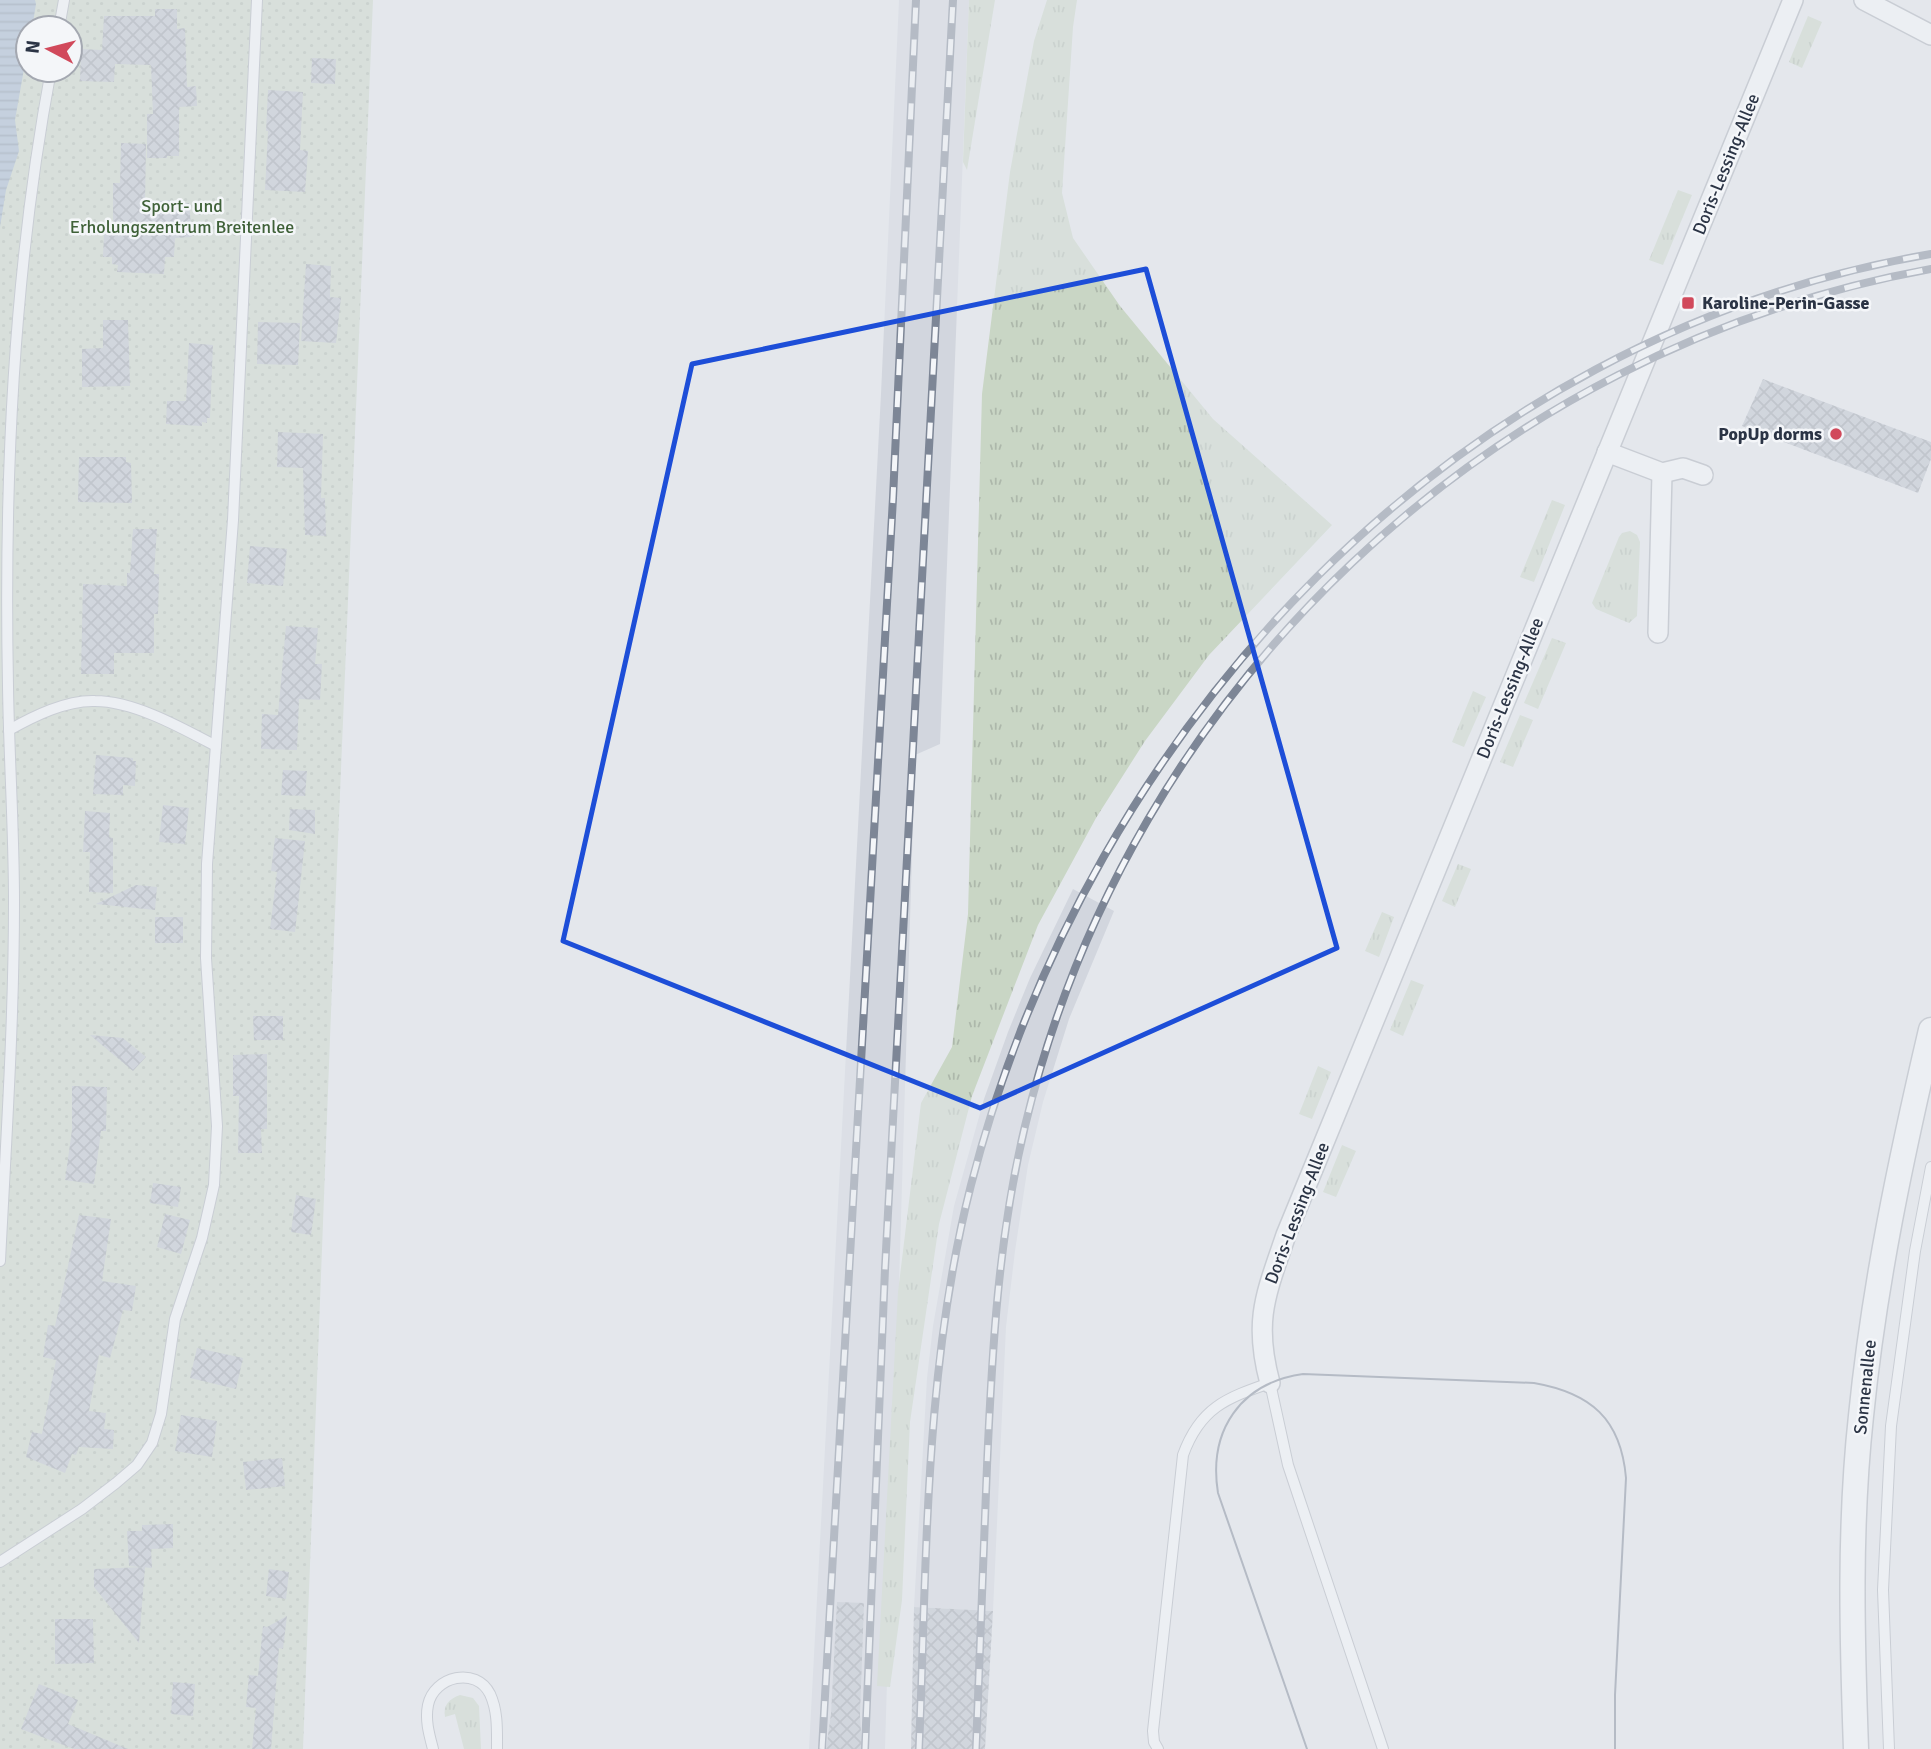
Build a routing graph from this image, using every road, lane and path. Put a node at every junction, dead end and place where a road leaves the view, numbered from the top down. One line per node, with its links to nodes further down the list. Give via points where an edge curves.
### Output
1 (257, 0): 11 (lane, via 233,520)
2 (1793, 0): 6 (street, Doris-Lessing-Allee)
3 (1864, 0): 4 (street)
4 (1931, 35)
5 (49, 84): 10 (lane, via 30,198 14,363 7,532)
6 (1607, 452): 7 (street); 15 (street, Doris-Lessing-Allee, via 1286,1235 1263,1304 1263,1358)
7 (1662, 473): 8 (street, via 1683,468); 9 (street)
8 (1703, 475)
9 (1658, 633)
10 (9, 730): 11 (lane, via 56,709 96,701 134,709); 14 (lane, via 13,987)
11 (216, 746): 16 (lane, via 205,931 217,1155 207,1219 170,1339 160,1414 152,1443 137,1465 82,1509)
12 (1931, 1030): 21 (street, Sonnenallee, via 1885,1242 1860,1417 1851,1618)
13 (1931, 1167): 22 (lane, via 1891,1426 1883,1590)
14 (0, 1261)
15 (1270, 1383): 19 (lane, via 1214,1407 1195,1429 1183,1455 1153,1731); 20 (lane, via 1288,1465)
16 (0, 1562)
17 (433, 1749): 18 (lane, via 428,1703 436,1687 447,1679 463,1677 480,1682 489,1691 495,1707)
18 (497, 1749)
19 (1158, 1749)
20 (1383, 1749)
21 (1856, 1749)
22 (1889, 1749)

